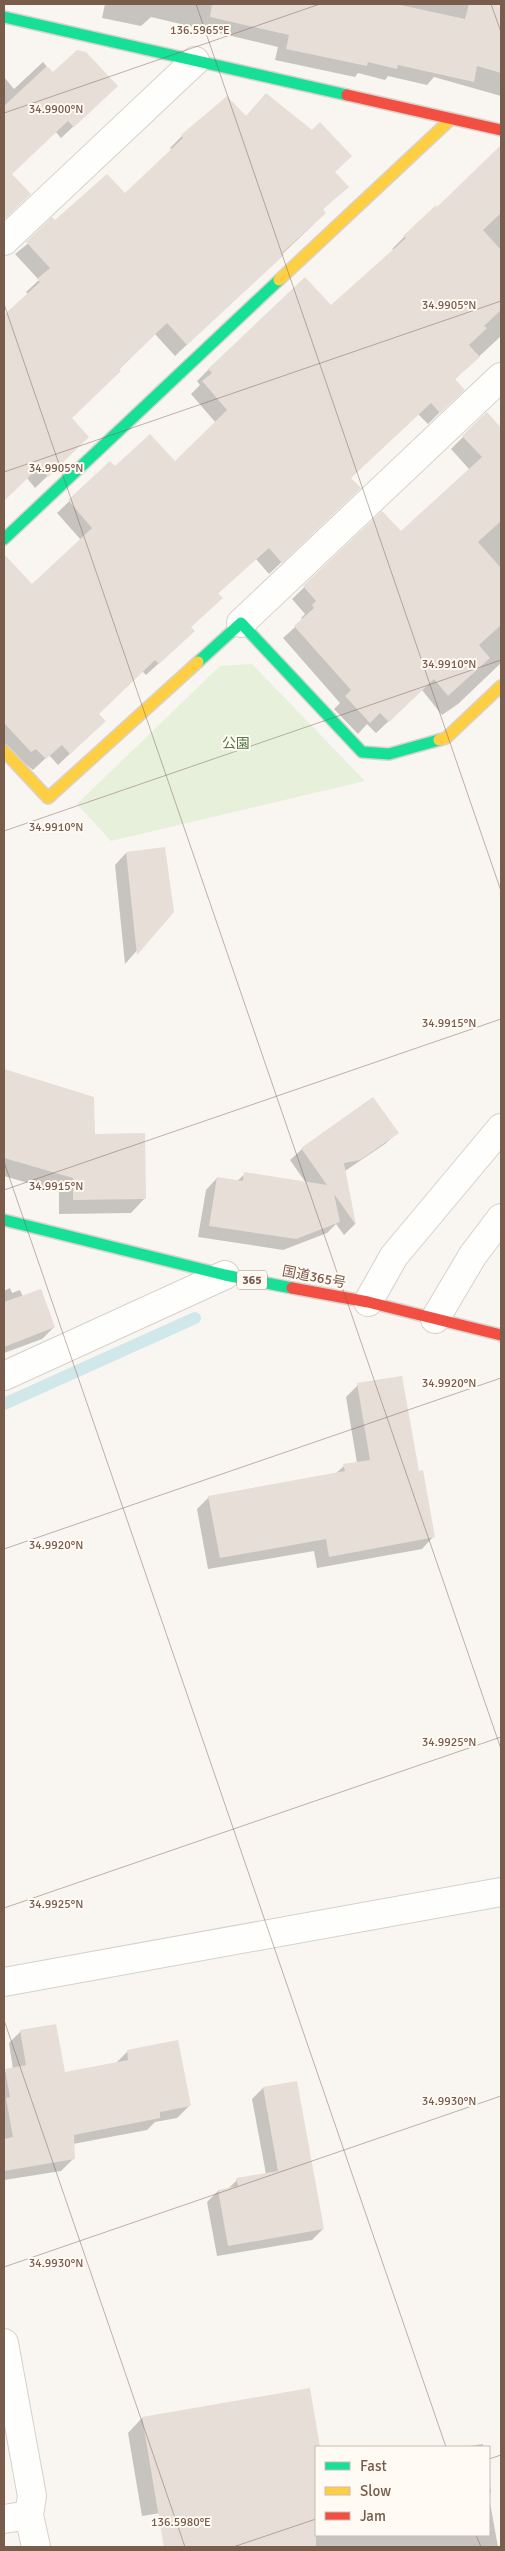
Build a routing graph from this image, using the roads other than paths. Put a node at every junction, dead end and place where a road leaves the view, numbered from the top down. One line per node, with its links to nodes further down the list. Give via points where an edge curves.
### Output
1 (4, 17): 2 (main road)
2 (195, 61): 3 (main road); 5 (street)
3 (451, 119): 4 (main road); 7 (main road)
4 (501, 130)
5 (4, 241)
6 (501, 377): 8 (street)
7 (4, 539)
8 (241, 623): 9 (main road, via 362,752 388,754 446,738); 10 (main road, via 48,798)
9 (501, 686)
10 (4, 751)
11 (501, 1128): 15 (street, via 394,1256)
12 (501, 1218): 16 (street, via 473,1255)
13 (4, 1220): 14 (main road, 国道365号 / 365)
14 (225, 1275): 15 (main road, 国道365号 / 365); 18 (street)
15 (368, 1302): 16 (main road, 国道365号 / 365)
16 (435, 1319): 17 (main road, 国道365号 / 365)
17 (501, 1335)
18 (4, 1376)
19 (501, 1892): 20 (street)
20 (4, 1982)
21 (4, 2343): 22 (street, via 32,2496)
22 (16, 2517): 23 (street)
23 (36, 2547)

